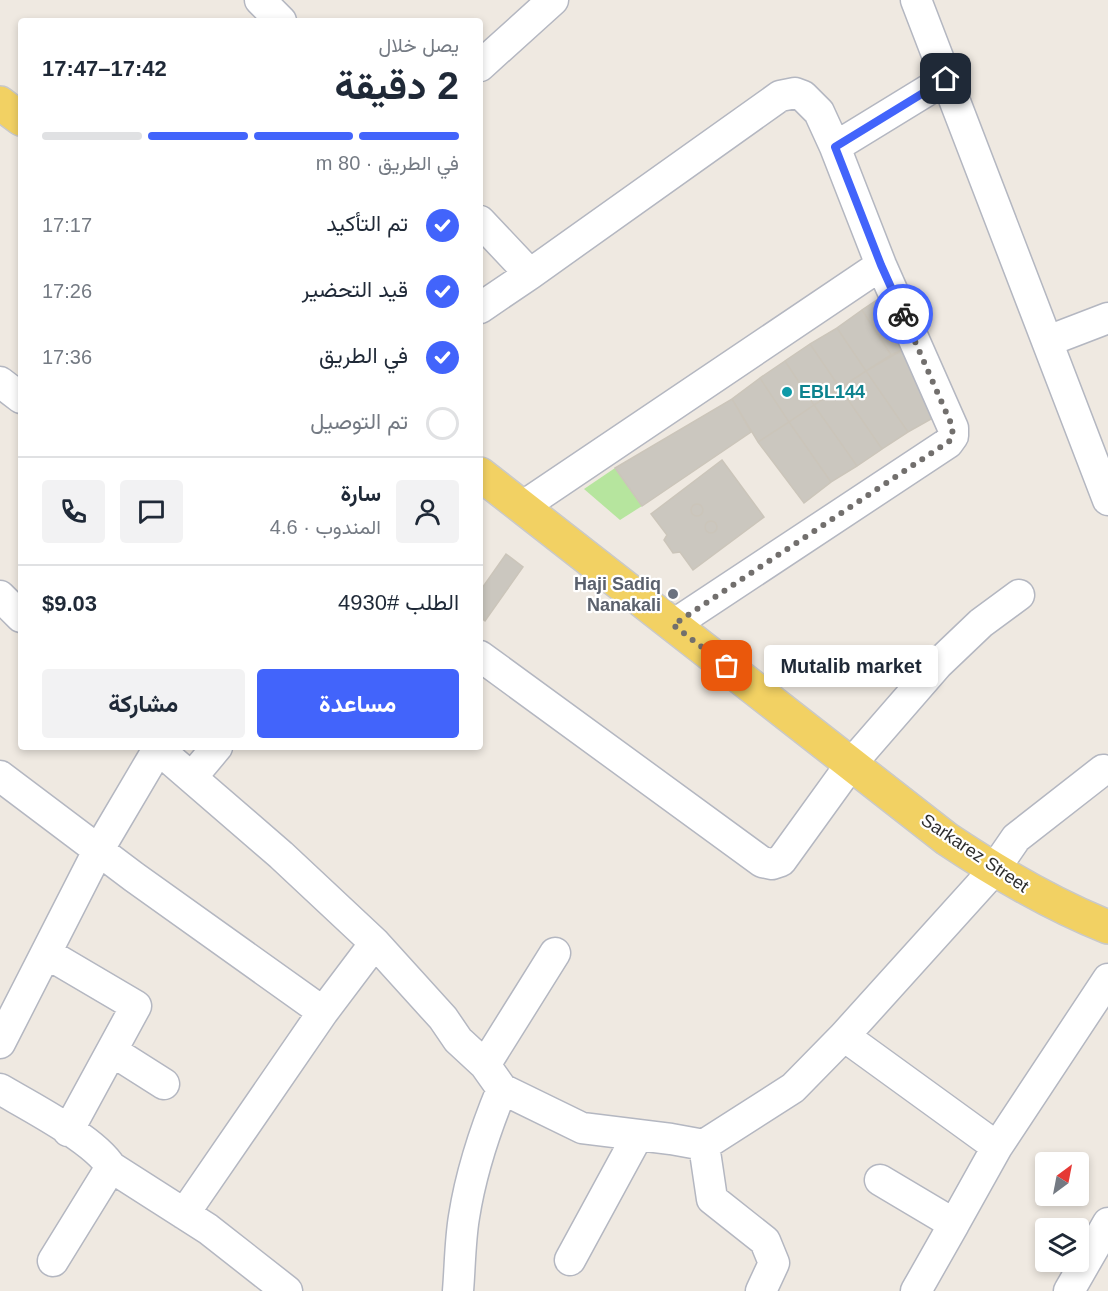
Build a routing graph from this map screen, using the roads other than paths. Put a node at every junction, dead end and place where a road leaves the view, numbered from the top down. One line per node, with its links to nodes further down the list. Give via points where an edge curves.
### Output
1 (260, 0): 4 (street)
2 (553, 0): 5 (street)
3 (916, 0): 6 (street)
4 (278, 18)
5 (483, 63)
6 (946, 79): 9 (street); 15 (street)
7 (0, 103): 8 (main road)
8 (18, 117)
9 (835, 147): 11 (street); 12 (street, via 819,112 809,102 795,93 780,96)
10 (483, 224): 12 (street)
11 (881, 265): 20 (street); 24 (street, via 953,428 951,440)
12 (531, 274): 13 (street)
13 (483, 306)
14 (1108, 318): 15 (street)
15 (1048, 341): 19 (street)
16 (0, 382): 17 (street)
17 (18, 396)
18 (483, 476): 20 (main road)
19 (1108, 500)
20 (522, 507): 24 (main road)
21 (1019, 595): 29 (street, via 981,623 938,664)
22 (0, 596): 23 (street)
23 (18, 614)
24 (673, 625): 29 (main road)
25 (483, 658): 29 (street, via 762,862 781,861)
26 (156, 750): 33 (street)
27 (159, 750): 32 (street)
28 (214, 750): 32 (street)
29 (851, 764): 34 (main road, Sarkarez Street, via 947,839)
30 (1103, 770): 34 (street, via 1016,838)
31 (0, 776): 33 (street)
32 (192, 777): 36 (street)
33 (99, 849): 37 (street); 40 (street)
34 (994, 870): 35 (main road, Sarkarez Street); 41 (street)
35 (1108, 927)
36 (375, 943): 40 (street); 44 (street, via 458,1040)
37 (46, 953): 42 (street); 43 (street, via 136,1006)
38 (555, 953): 44 (street)
39 (1108, 979): 51 (street)
40 (323, 1012): 54 (street)
41 (844, 1036): 50 (street, via 794,1088); 51 (street)
42 (0, 1043)
43 (112, 1051): 45 (street); 48 (street)
44 (485, 1065): 47 (street)
45 (164, 1084)
46 (0, 1089): 48 (street)
47 (502, 1089): 49 (street, via 582,1128); 60 (street, via 470,1185)
48 (68, 1131): 52 (street, via 105,1157)
49 (638, 1135): 50 (street); 57 (street)
50 (704, 1145): 61 (street, via 712,1199 765,1241 774,1263)
51 (997, 1147): 56 (street)
52 (111, 1167): 54 (street); 58 (street)
53 (880, 1180): 56 (street)
54 (184, 1214): 59 (street)
55 (1108, 1223): 63 (street)
56 (954, 1224): 62 (street)
57 (570, 1260)
58 (53, 1261)
59 (287, 1291)
60 (458, 1291)
61 (761, 1291)
62 (916, 1291)
63 (1069, 1291)

